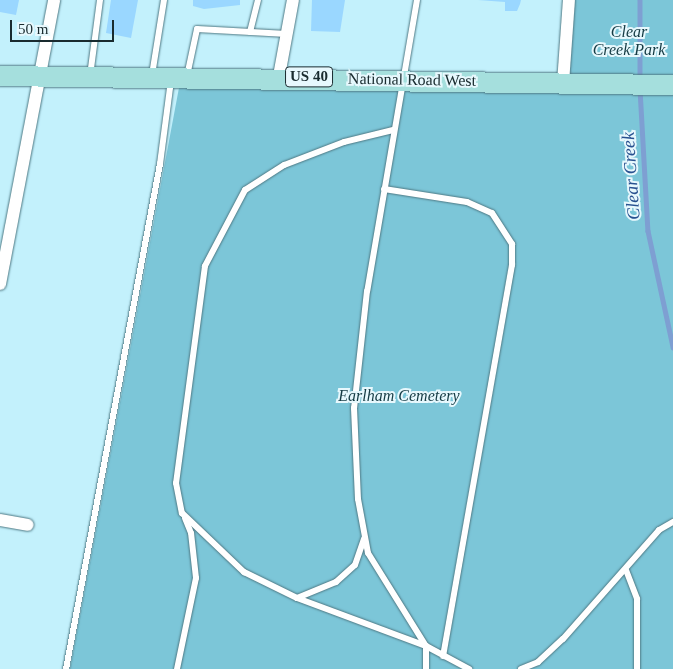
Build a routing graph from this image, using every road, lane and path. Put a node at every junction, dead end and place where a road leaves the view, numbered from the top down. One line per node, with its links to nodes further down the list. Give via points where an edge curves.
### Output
1 (54, 0): 10 (street)
2 (100, 0): 12 (lane)
3 (164, 0): 14 (lane)
4 (258, 0): 8 (lane)
5 (293, 0): 9 (street)
6 (417, 0): 15 (lane)
7 (569, 0): 16 (street)
8 (250, 32): 9 (lane); 14 (lane, via 197,29)
9 (287, 34): 13 (street)
10 (39, 75): 11 (main road, National Road West / US 40); 12 (main road, National Road West / US 40); 20 (street)
11 (0, 76)
12 (90, 76): 14 (main road, National Road West / US 40)
13 (279, 76): 14 (main road, National Road West / US 40); 15 (main road, National Road West / US 40)
14 (170, 77): 30 (lane, via 160,164)
15 (403, 80): 16 (main road, National Road West / US 40); 18 (lane)
16 (563, 83): 17 (main road, National Road West / US 40)
17 (667, 84)
18 (393, 130): 19 (lane); 21 (lane, via 344,142 284,165 245,190 222,228 206,266 176,483)
19 (384, 189): 25 (lane, via 354,408 358,500); 29 (lane, via 467,202 492,213 512,244 511,274)
20 (0, 284)
21 (182, 513): 27 (lane, via 244,572); 31 (lane, via 191,533 196,578)
22 (0, 520): 24 (street)
23 (673, 522): 26 (lane, via 659,530)
24 (28, 525)
25 (365, 537): 27 (lane, via 355,565 336,582); 28 (lane, via 368,552)
26 (626, 570): 34 (lane, via 563,639 538,662); 35 (lane, via 636,599)
27 (297, 598): 28 (lane, via 408,643)
28 (426, 646): 29 (lane); 32 (lane)
29 (443, 656): 33 (lane)
30 (66, 669)
31 (177, 669)
32 (426, 669)
33 (469, 669)
34 (521, 669)
35 (637, 669)

